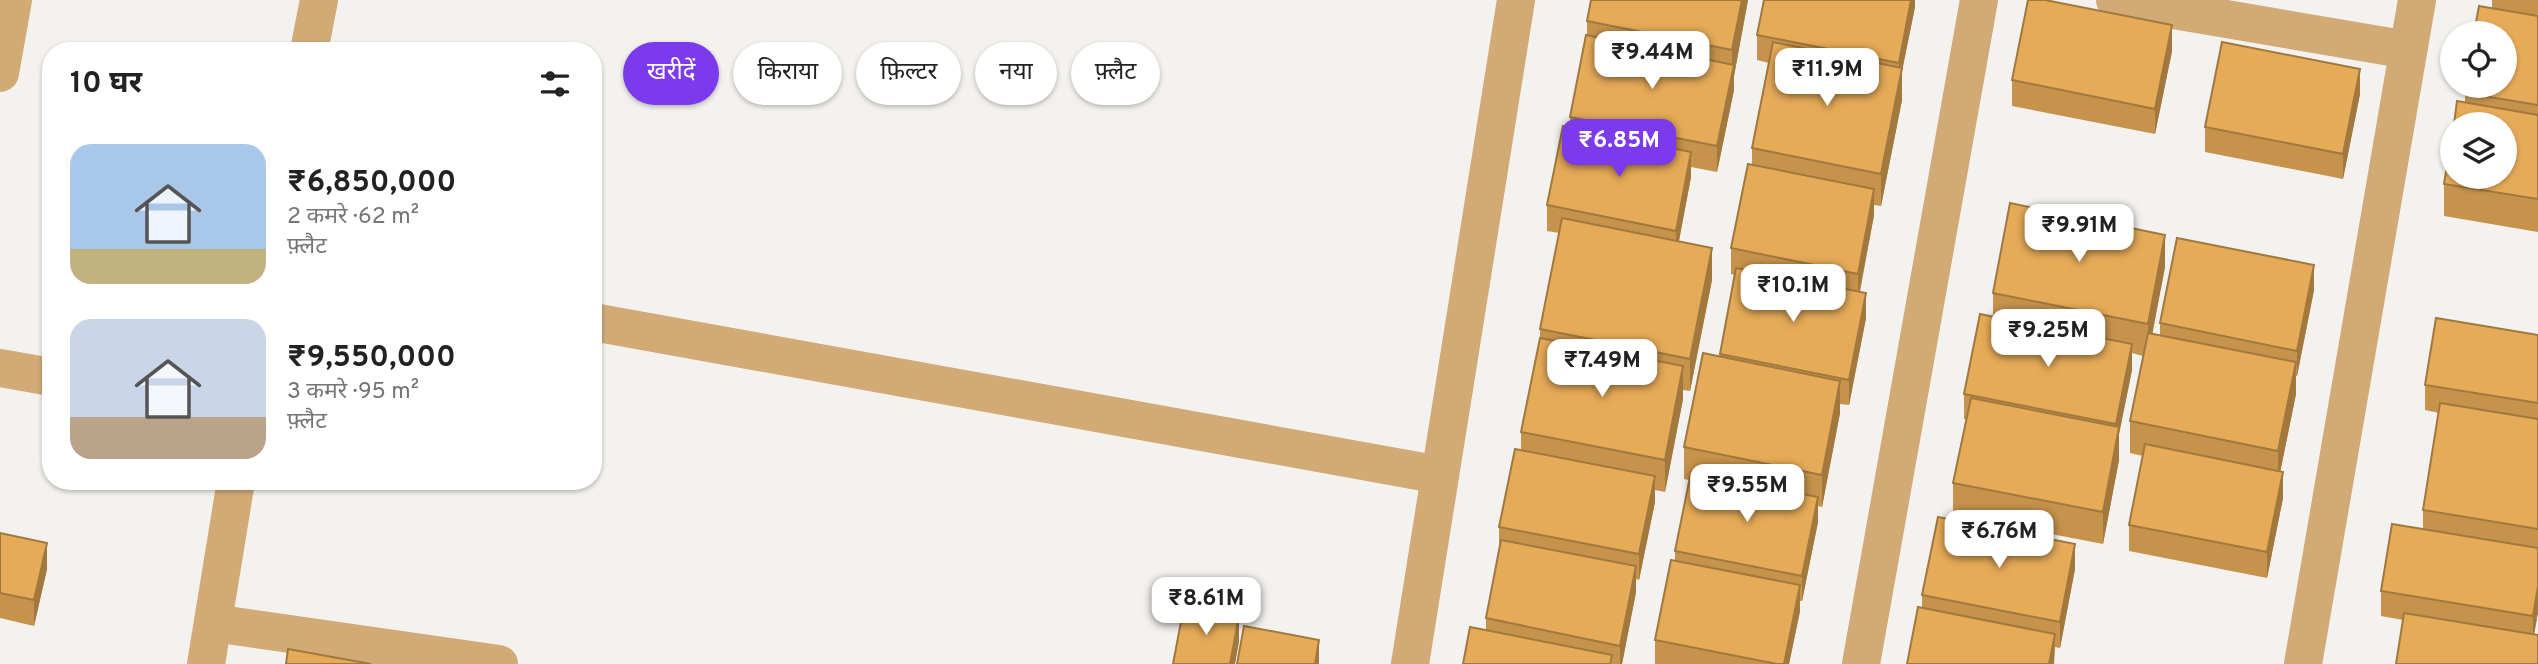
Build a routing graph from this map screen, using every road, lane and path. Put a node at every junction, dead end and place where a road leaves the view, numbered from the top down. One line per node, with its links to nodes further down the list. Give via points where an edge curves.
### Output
1 (13, 0): 9 (street)
2 (319, 0): 7 (street)
3 (1516, 0): 13 (street)
4 (1979, 0): 19 (street)
5 (2115, 0): 8 (street)
6 (2417, 0): 8 (street)
7 (311, 42)
8 (2408, 50): 20 (street)
9 (0, 73)
10 (602, 324): 13 (street)
11 (0, 368): 12 (street)
12 (42, 375)
13 (1440, 475): 18 (street)
14 (235, 490): 15 (street)
15 (213, 623): 16 (street); 17 (street)
16 (206, 664)
17 (499, 664)
18 (1410, 664)
19 (1861, 664)
20 (2303, 664)

